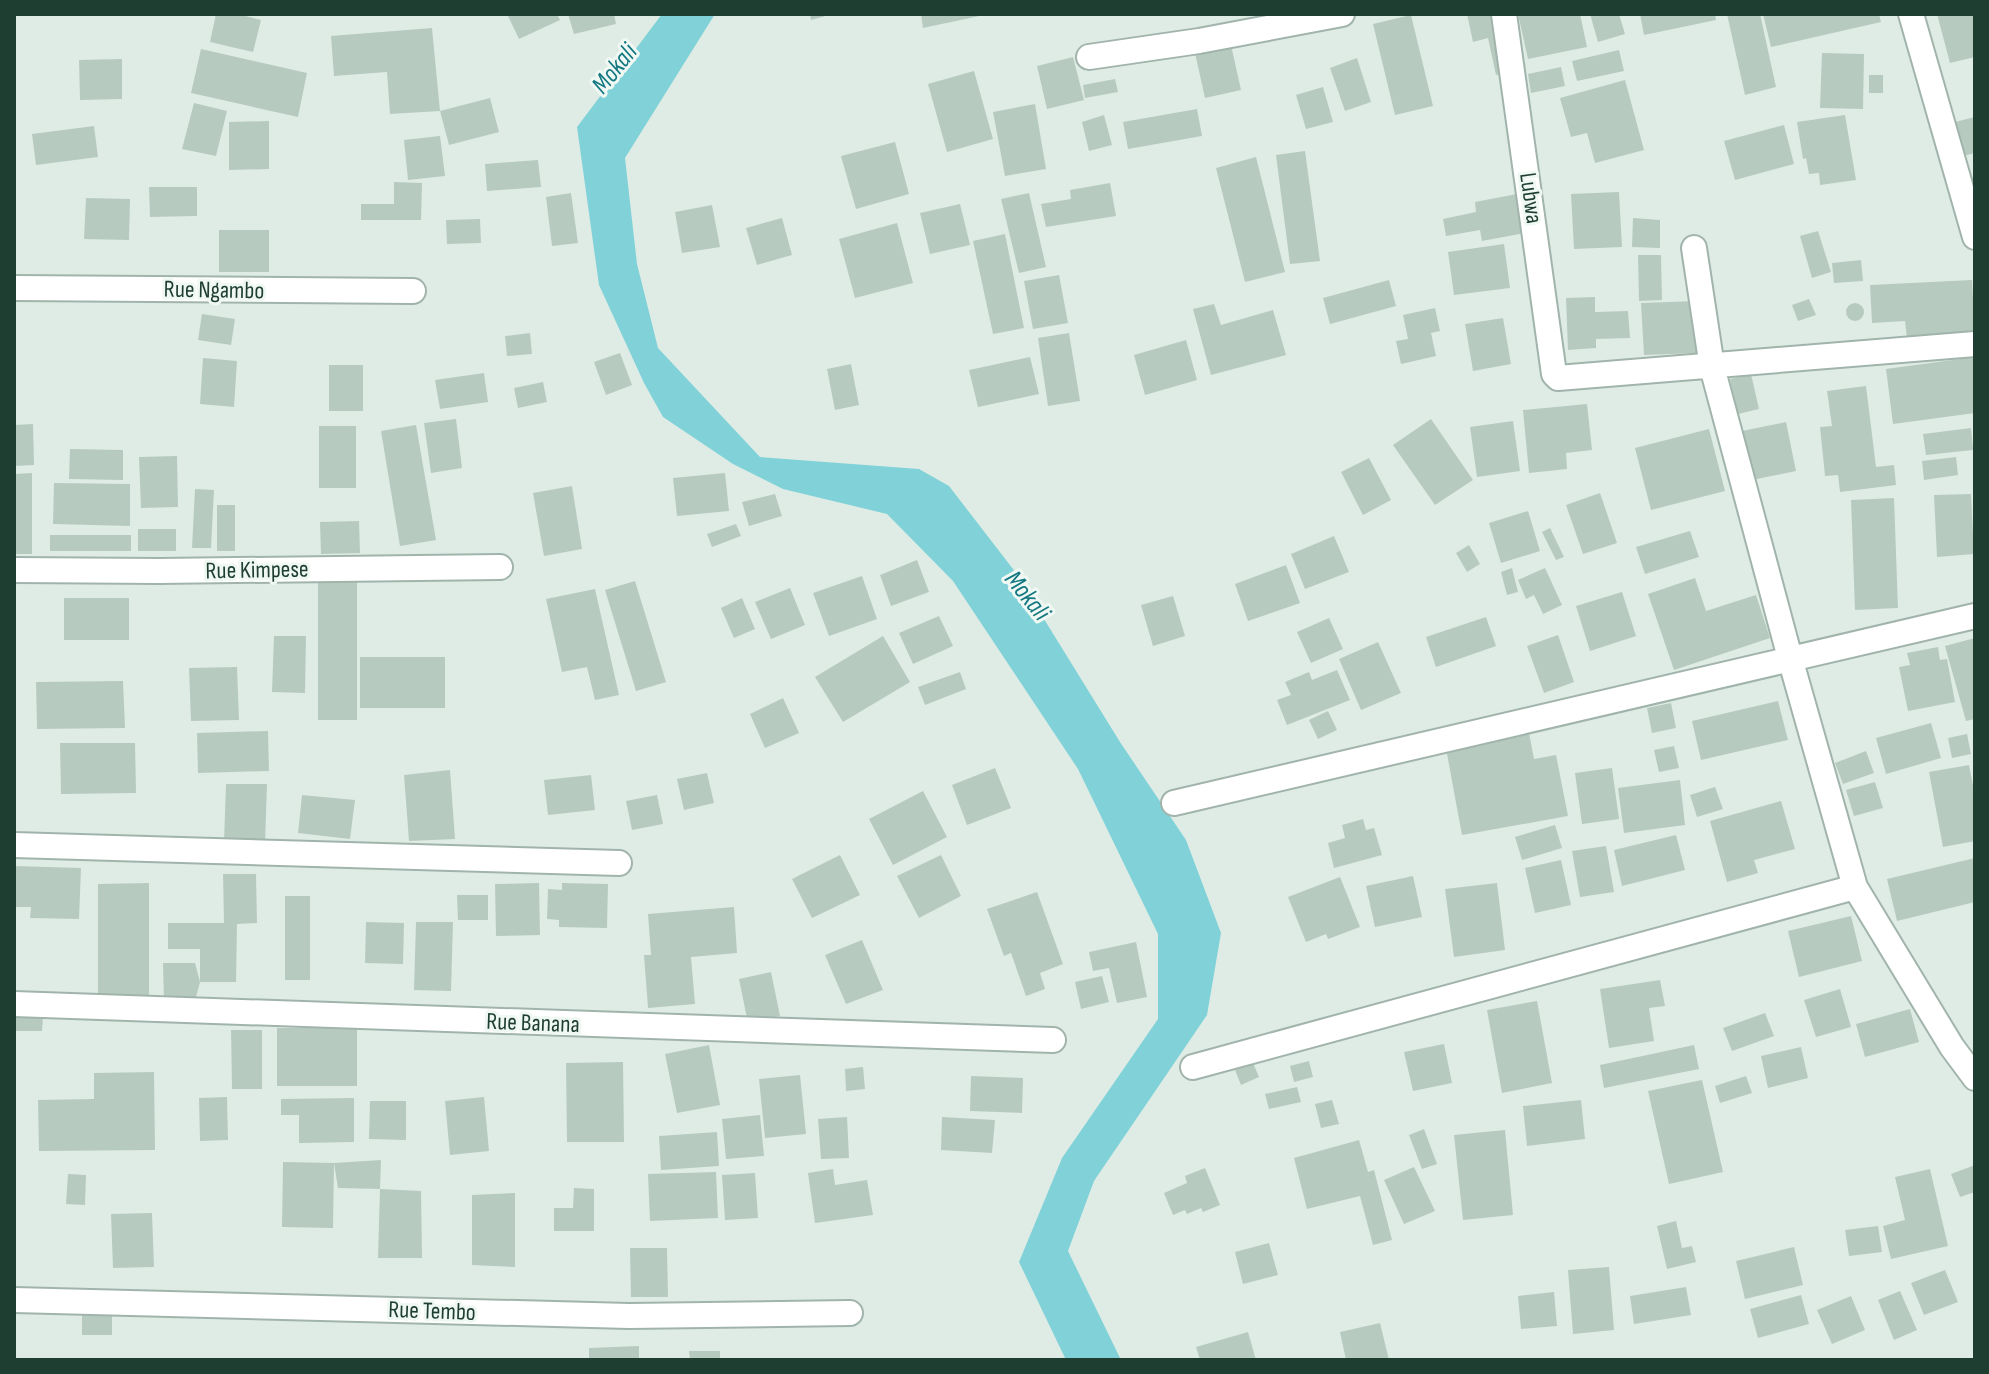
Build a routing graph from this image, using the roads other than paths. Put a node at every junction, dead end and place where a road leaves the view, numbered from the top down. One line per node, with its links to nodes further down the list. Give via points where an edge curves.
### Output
1 (1342, 14): 4 (street)
2 (1504, 14): 10 (street, Lubwa, via 1554,374 1561,380)
3 (1911, 14): 5 (street)
4 (1089, 57)
5 (1975, 237)
6 (1694, 248): 10 (street)
7 (14, 288): 8 (street, Rue Ngambo)
8 (413, 291)
9 (1975, 344): 10 (street)
10 (1712, 367): 14 (street)
11 (500, 567): 12 (street, Rue Kimpese)
12 (14, 570)
13 (1975, 616): 14 (street)
14 (1790, 658): 15 (street); 18 (street)
15 (1174, 803)
16 (14, 845): 17 (street)
17 (619, 863)
18 (1855, 887): 21 (street); 22 (street)
19 (14, 1004): 20 (street, Rue Banana)
20 (1053, 1040)
21 (1193, 1067)
22 (1975, 1078)
23 (14, 1300): 24 (street, Rue Tembo, via 629,1316)
24 (850, 1313)

